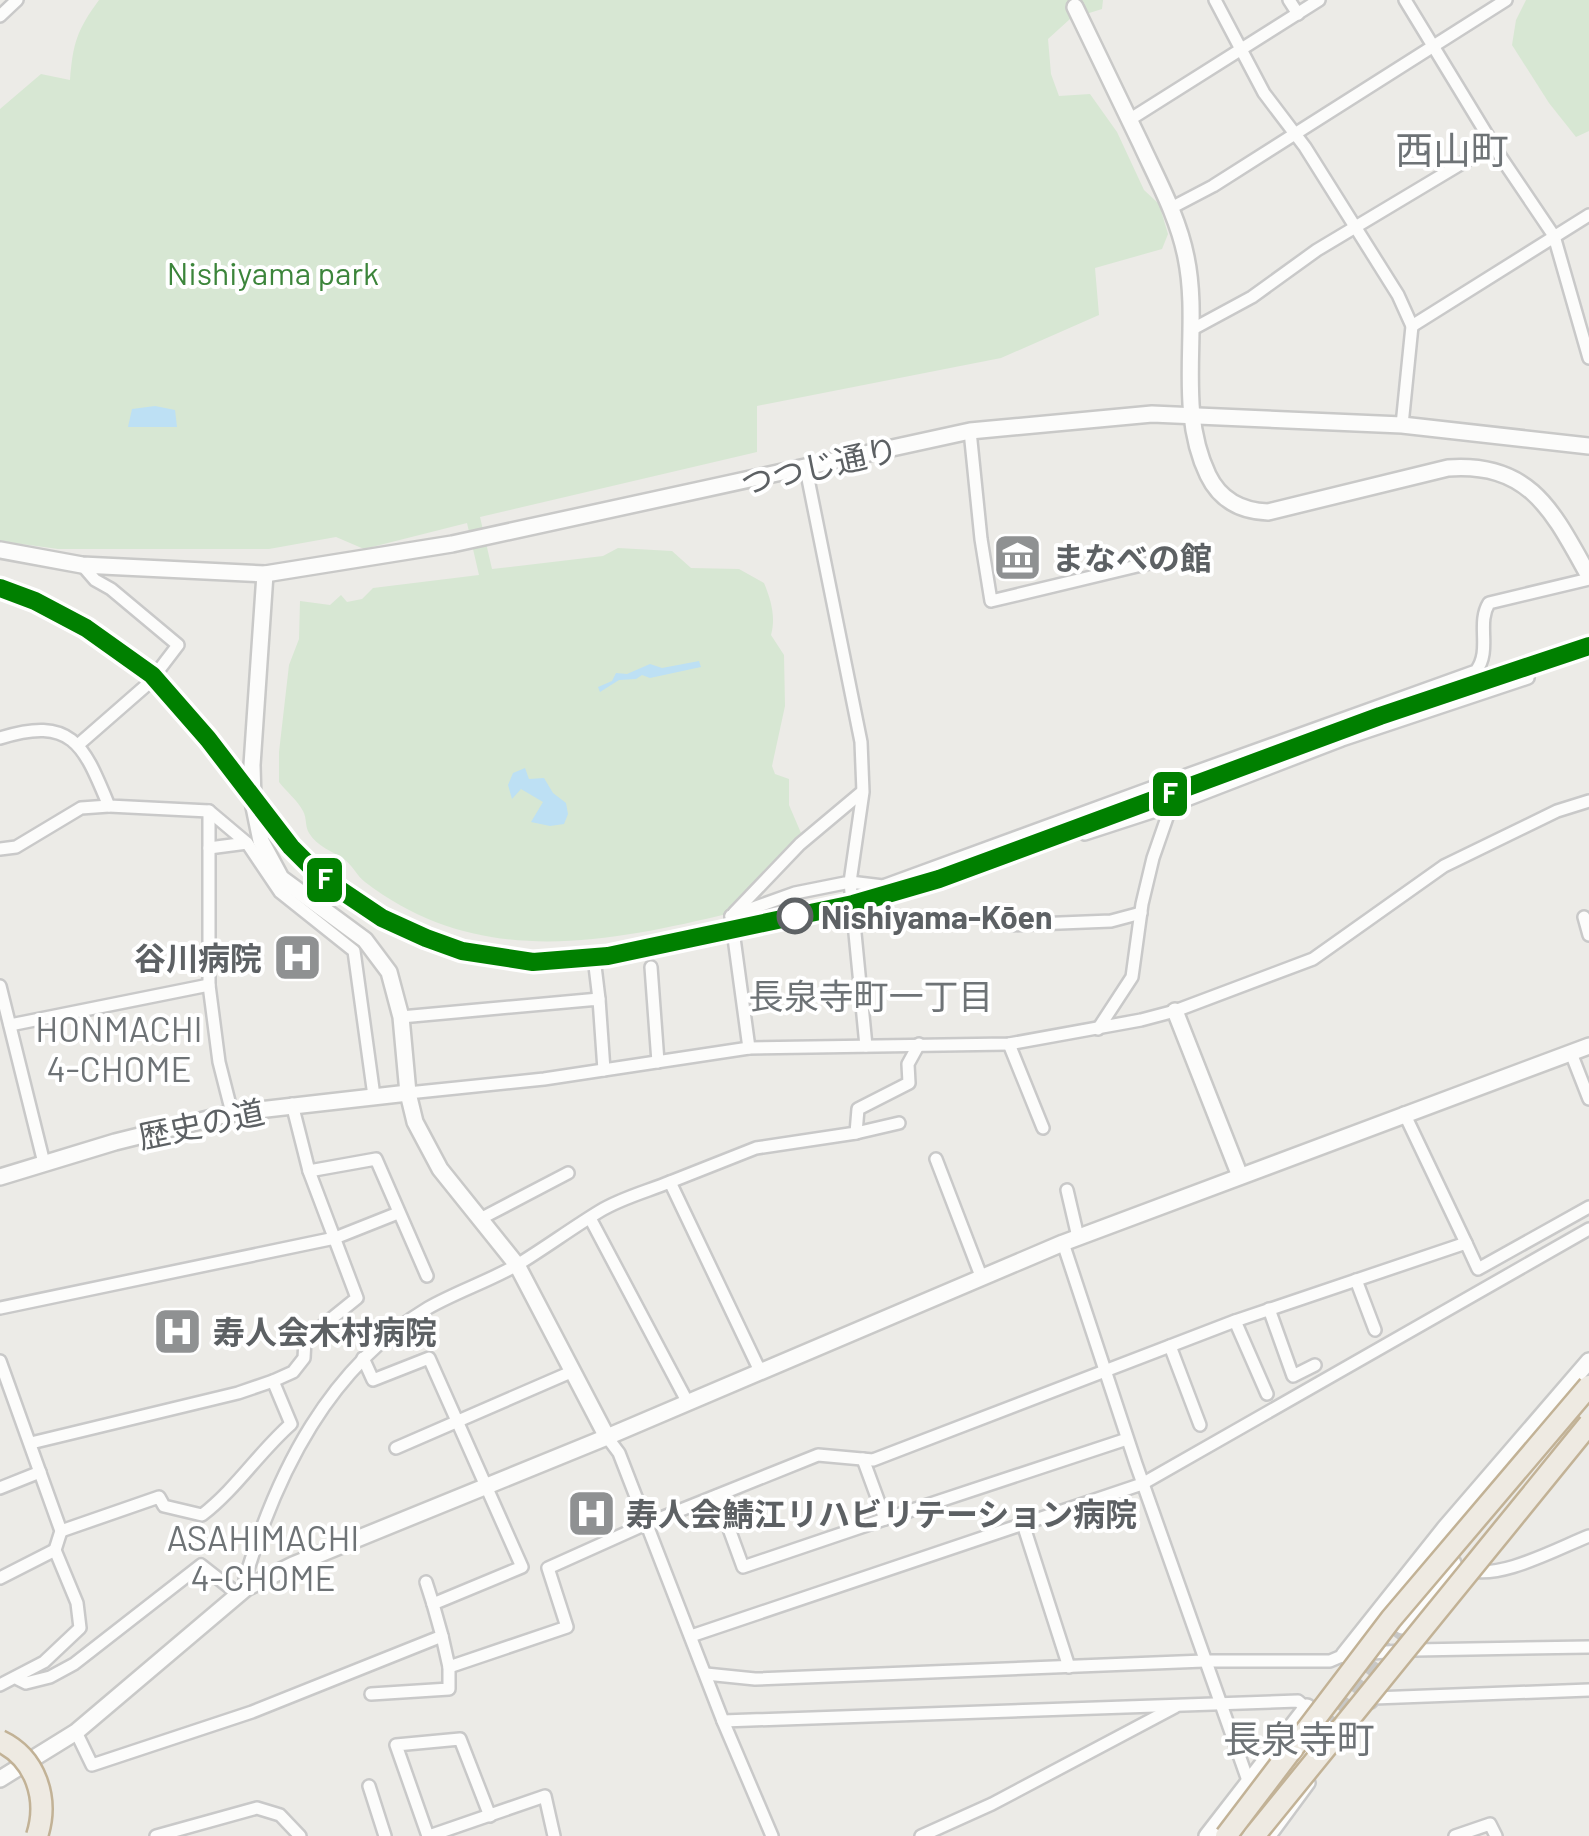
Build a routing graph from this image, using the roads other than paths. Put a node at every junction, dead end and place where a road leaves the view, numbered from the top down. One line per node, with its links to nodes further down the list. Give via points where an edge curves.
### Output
1 (17, 0): 9 (street)
2 (1215, 0): 11 (street)
3 (1290, 0): 8 (street)
4 (1319, 0): 8 (street)
5 (1405, 0): 10 (street)
6 (1506, 0): 10 (street)
7 (1075, 7): 12 (street)
8 (1298, 14): 11 (street)
9 (0, 16)
10 (1433, 46): 13 (street); 14 (street)
11 (1242, 51): 12 (street); 13 (street)
12 (1129, 120): 15 (street)
13 (1295, 135): 15 (street); 17 (street)
14 (1494, 144): 17 (street); 18 (street)
15 (1171, 208): 20 (street, via 1191,285)
16 (1589, 215): 18 (street)
17 (1354, 229): 19 (street); 20 (street)
18 (1554, 236): 19 (street); 21 (street)
19 (1412, 326): 23 (street)
20 (1191, 330): 22 (street)
21 (1589, 358)
22 (1190, 418): 23 (street, つつじ通り); 24 (street, つつじ通り, via 1152,414); 31 (street, via 1212,482 1240,508 1268,512 1448,468 1496,470 1520,482 1558,520)
23 (1402, 426): 25 (street, つつじ通り)
24 (970, 431): 26 (street, つつじ通り); 28 (street, via 992,602)
25 (1589, 446)
26 (806, 468): 30 (street, つつじ通り, via 452,544); 36 (street, via 861,742)
27 (0, 550): 29 (street)
28 (1179, 556)
29 (82, 565): 30 (street); 34 (street, via 178,645 149,683)
30 (265, 574): 57 (street, via 252,765 261,840 281,878 365,940 389,972)
31 (1589, 577): 35 (street, via 1489,603 1484,660 1476,671)
32 (1528, 678): 39 (street)
33 (0, 738): 34 (street, via 46,729)
34 (78, 745): 38 (street)
35 (1167, 782): 39 (street); 45 (street, via 883,886)
36 (863, 792): 45 (street); 47 (street, via 800,844)
37 (1589, 801): 56 (street, via 1444,866 1313,959)
38 (109, 806): 40 (street); 44 (street, via 81,808)
39 (1170, 806): 41 (street); 46 (street)
40 (209, 811): 42 (street); 43 (street)
41 (1085, 834)
42 (246, 843): 43 (street); 69 (street, via 280,892 354,952)
43 (210, 848): 53 (street)
44 (0, 850)
45 (850, 882): 47 (street); 62 (street)
46 (1142, 913): 49 (street, via 1111,921); 59 (street, via 1132,977)
47 (731, 916): 64 (street)
48 (1584, 917): 50 (street)
49 (1008, 924)
50 (1589, 935)
51 (595, 966): 55 (street)
52 (651, 967): 66 (street)
53 (209, 985): 58 (street); 72 (street)
54 (0, 986): 58 (street)
55 (599, 999): 57 (street); 67 (street)
56 (1175, 1011): 59 (street); 81 (street)
57 (401, 1017): 68 (street)
58 (10, 1025): 78 (street)
59 (1098, 1029): 61 (street)
60 (919, 1044): 61 (street); 62 (street); 76 (street, via 908,1064 908,1084 858,1110)
61 (1010, 1044): 75 (street)
62 (866, 1046): 64 (street)
63 (1589, 1046): 65 (street)
64 (749, 1048): 66 (street)
65 (1570, 1053): 70 (street); 73 (street)
66 (658, 1062): 67 (street)
67 (604, 1070): 68 (street)
68 (408, 1093): 69 (street, 歴史の道); 87 (street, via 440,1169)
69 (374, 1096): 71 (street, 歴史の道)
70 (1589, 1099)
71 (292, 1104): 72 (street, 歴史の道); 79 (street)
72 (232, 1114): 78 (street, 歴史の道)
73 (1404, 1114): 81 (street); 92 (street)
74 (899, 1124): 76 (street)
75 (1043, 1128)
76 (856, 1132): 83 (street, via 756,1148)
77 (936, 1159): 96 (street)
78 (44, 1164): 82 (street, 歴史の道)
79 (309, 1171): 86 (street, via 376,1158); 90 (street)
80 (568, 1173): 87 (street)
81 (1240, 1176): 91 (street)
82 (0, 1177)
83 (670, 1182): 88 (street); 110 (street)
84 (1067, 1190): 91 (street)
85 (1589, 1207): 94 (street)
86 (398, 1213): 90 (street); 95 (street)
87 (482, 1218): 93 (street)
88 (590, 1218): 93 (street); 114 (street)
89 (1589, 1230): 98 (street)
90 (335, 1238): 99 (street); 111 (street, via 356,1298 305,1340 304,1358 293,1372)
91 (1070, 1240): 96 (street); 108 (street)
92 (1466, 1244): 94 (street); 97 (street)
93 (516, 1265): 104 (street, via 430,1307); 109 (street)
94 (1478, 1269): 98 (street)
95 (427, 1276)
96 (981, 1276): 110 (street)
97 (1356, 1280): 100 (street); 102 (street)
98 (1487, 1288): 125 (street)
99 (0, 1308)
100 (1269, 1310): 101 (street); 107 (street, via 1293,1376)
101 (1235, 1321): 103 (street); 113 (street)
102 (1375, 1330)
103 (1170, 1346): 108 (street); 116 (street)
104 (363, 1358): 115 (street, via 373,1380 428,1358); 140 (street, via 287,1463)
105 (1589, 1361): 135 (street)
106 (0, 1362): 121 (street)
107 (1314, 1365)
108 (1106, 1371): 119 (street); 123 (street)
109 (571, 1372): 115 (street); 118 (street)
110 (760, 1372): 114 (street)
111 (273, 1380): 121 (street); 132 (street, via 291,1424 202,1515 164,1506 159,1496)
112 (1589, 1386): 179 (highway, bridge, via 1391,1618)
113 (1266, 1394)
114 (688, 1403): 118 (street)
115 (456, 1422): 122 (street); 126 (street)
116 (1200, 1424)
117 (1589, 1424): 180 (highway, bridge)
118 (608, 1437): 126 (street); 130 (street)
119 (1128, 1439): 125 (street); 129 (street)
120 (1589, 1440): 137 (street)
121 (31, 1443): 124 (street)
122 (396, 1448)
123 (863, 1459): 128 (street, via 818,1455); 129 (street)
124 (40, 1472): 127 (street); 132 (street)
125 (1142, 1484): 131 (street); 148 (street)
126 (488, 1486): 140 (street); 141 (street, via 522,1568)
127 (0, 1488)
128 (717, 1496): 129 (street, via 743,1567); 130 (street)
129 (884, 1519)
130 (646, 1524): 144 (street); 149 (street, via 548,1568 567,1627)
131 (1024, 1526): 144 (street); 150 (street)
132 (61, 1531): 134 (street)
133 (1589, 1536): 137 (street, via 1499,1572)
134 (54, 1550): 138 (street); 152 (street, via 78,1604 80,1628)
135 (1426, 1552): 136 (street); 147 (street)
136 (1453, 1564): 137 (street); 142 (street)
137 (1477, 1574): 146 (street)
138 (0, 1578)
139 (426, 1582): 141 (street)
140 (242, 1591): 152 (street, via 200,1565 74,1664 26,1683); 160 (street)
141 (433, 1604): 143 (street)
142 (1402, 1626)
143 (442, 1636): 149 (street); 160 (street, via 252,1712 92,1764)
144 (691, 1636): 151 (street)
145 (1589, 1647): 146 (street)
146 (1414, 1650): 147 (street)
147 (1344, 1654): 148 (street, via 1330,1661)
148 (1204, 1661): 150 (street); 156 (street)
149 (449, 1667): 155 (street, via 449,1688)
150 (1069, 1667): 151 (street, via 755,1680)
151 (706, 1674): 159 (street)
152 (18, 1678): 153 (street)
153 (0, 1685)
154 (1589, 1690): 161 (street, via 1374,1698)
155 (371, 1694)
156 (1221, 1703): 157 (street); 158 (street); 165 (street)
157 (1180, 1704): 159 (street); 177 (street)
158 (1306, 1706): 161 (street); 165 (street)
159 (722, 1720): 176 (street)
160 (76, 1732): 164 (street)
161 (1342, 1740): 181 (street)
162 (0, 1741): 170 (highway, bridge, via 30,1766 38,1785)
163 (1310, 1746): 167 (street)
164 (0, 1779)
165 (1249, 1782): 167 (street); 178 (street)
166 (369, 1786): 173 (street)
167 (1258, 1813): 181 (street)
168 (490, 1816): 169 (street); 174 (street, via 460,1739 396,1745); 175 (street, via 545,1796)
169 (468, 1830): 174 (street)
170 (37, 1836)
171 (156, 1836): 172 (street, via 257,1808 280,1814)
172 (300, 1836)
173 (385, 1836)
174 (429, 1836)
175 (554, 1836)
176 (772, 1836)
177 (921, 1836)
178 (1207, 1836)
179 (1226, 1836)
180 (1254, 1836)
181 (1267, 1836)
182 (1455, 1836): 183 (street, via 1490,1824)
183 (1496, 1836)

